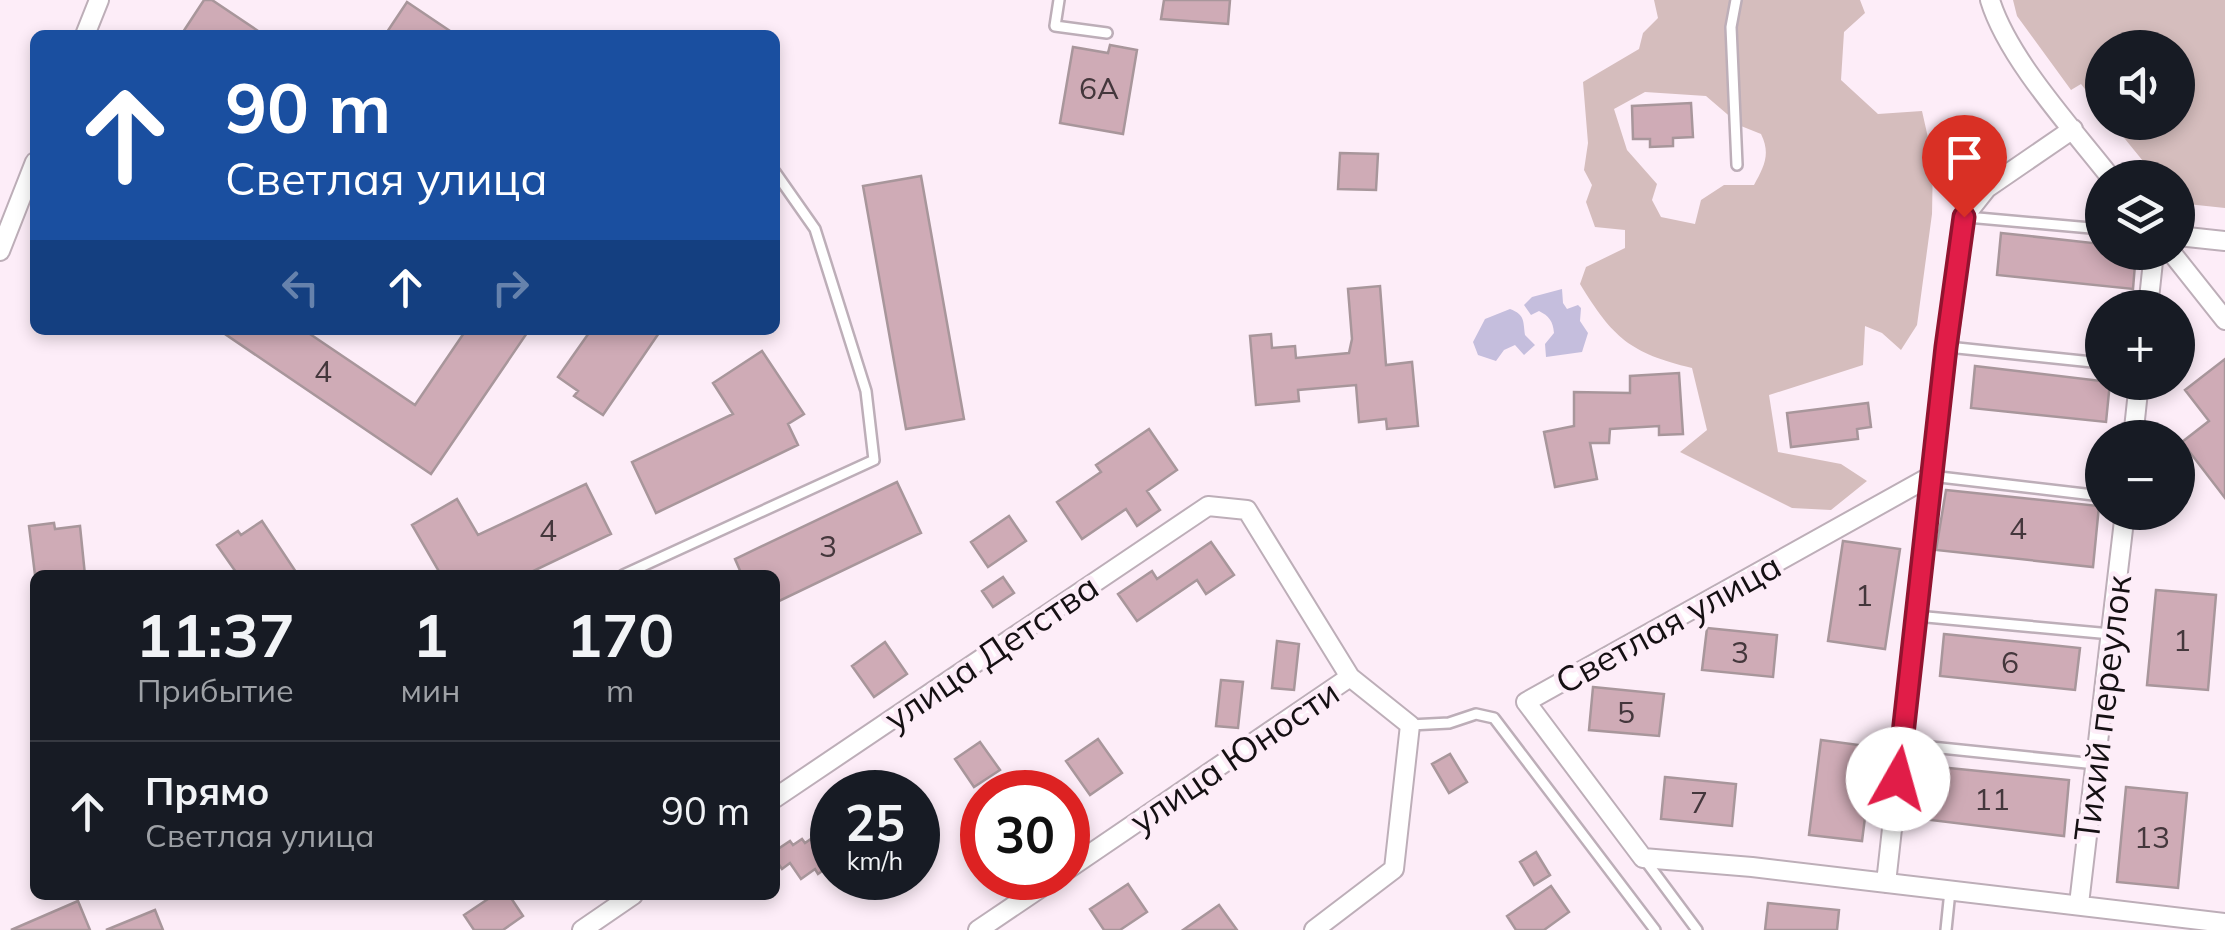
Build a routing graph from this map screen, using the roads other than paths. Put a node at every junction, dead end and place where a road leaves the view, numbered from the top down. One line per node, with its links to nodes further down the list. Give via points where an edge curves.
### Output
1 (98, 0): 5 (street)
2 (1059, 0): 6 (lane, via 1055,26)
3 (1736, 0): 9 (lane, via 1731,28)
4 (1990, 0): 7 (street, via 2000,27)
5 (87, 30)
6 (1107, 33)
7 (2073, 129): 8 (street); 12 (street, via 1987,188)
8 (2097, 160)
9 (1737, 165)
10 (30, 175): 16 (street)
11 (780, 179): 24 (lane, via 815,229 866,391 874,460)
12 (1964, 217): 13 (lane); 19 (street)
13 (2085, 228)
14 (2195, 238): 15 (street)
15 (2225, 241)
16 (0, 251)
17 (2185, 270): 18 (street)
18 (2225, 320)
19 (1946, 347): 20 (lane); 21 (street)
20 (2085, 361)
21 (1931, 476): 22 (lane); 25 (street); 33 (street, Светлая улица, via 1526,702)
22 (2085, 494)
23 (2123, 530): 26 (street, Тихий переулок)
24 (634, 570)
25 (1916, 616): 26 (lane); 29 (street)
26 (2111, 634): 30 (street, Тихий переулок)
27 (1350, 677): 28 (street); 31 (street, улица Детства, via 1247,510 1208,506); 32 (street, улица Юности)
28 (1410, 725): 42 (street, via 1394,869); 43 (lane, via 1476,714 1494,718)
29 (1902, 744): 30 (lane); 34 (street)
30 (2096, 764): 38 (street, Тихий переулок)
31 (780, 795)
32 (1090, 854)
33 (1643, 858): 34 (street); 44 (lane)
34 (1886, 883): 35 (street)
35 (1950, 891): 38 (street); 45 (lane)
36 (626, 900): 40 (street)
37 (1022, 900): 41 (street)
38 (2079, 904): 39 (street)
39 (2221, 919)
40 (582, 930)
41 (978, 930)
42 (1314, 930)
43 (1655, 930)
44 (1697, 930)
45 (1946, 930)

